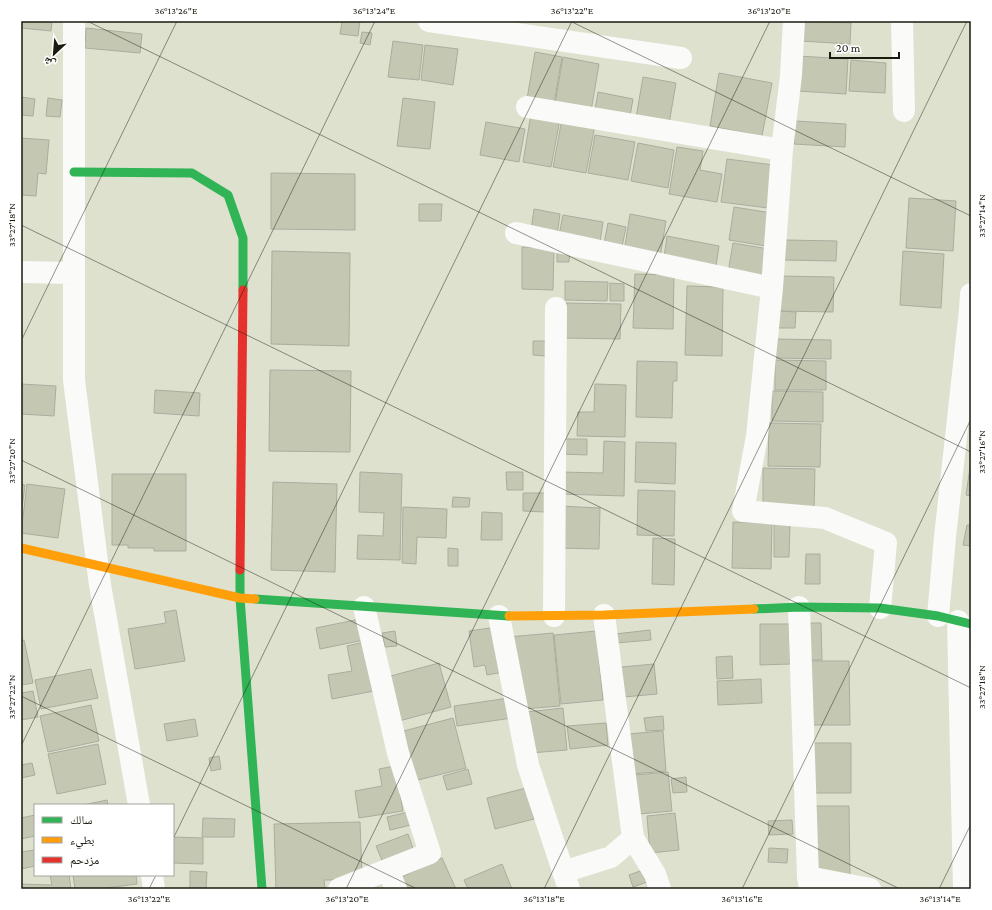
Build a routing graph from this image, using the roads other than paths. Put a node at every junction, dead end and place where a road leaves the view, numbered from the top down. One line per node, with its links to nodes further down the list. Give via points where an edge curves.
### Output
1 (74, 21): 9 (street)
2 (429, 21): 5 (street)
3 (794, 21): 8 (street)
4 (902, 21): 7 (street)
5 (681, 58)
6 (527, 107): 8 (street)
7 (904, 111)
8 (782, 150): 13 (street)
9 (74, 172): 12 (street); 18 (street, via 192,173 228,195 243,238)
10 (516, 233): 13 (street)
11 (21, 272): 12 (street)
12 (74, 273): 17 (street, via 74,380)
13 (772, 288): 21 (street, via 757,436 743,511 824,518 886,543)
14 (971, 294): 25 (street, via 945,537)
15 (556, 308): 24 (street)
16 (21, 548): 17 (street)
17 (98, 565): 18 (street); 26 (street)
18 (240, 598): 19 (street); 33 (street)
19 (364, 607): 23 (street); 29 (street, via 398,753 430,853)
20 (799, 607): 21 (street); 22 (street); 31 (street)
21 (880, 608): 25 (street)
22 (604, 615): 24 (street); 27 (street)
23 (499, 616): 24 (street); 30 (street, via 528,765)
24 (554, 616)
25 (956, 620): 37 (street)
26 (139, 804)
27 (633, 838): 30 (street, via 611,857); 35 (street, via 655,874)
28 (152, 876): 32 (street)
29 (392, 879): 34 (street)
30 (566, 881)
31 (809, 883): 36 (street)
32 (154, 889)
33 (262, 889)
34 (339, 889)
35 (660, 889)
36 (870, 889)
37 (964, 889)

